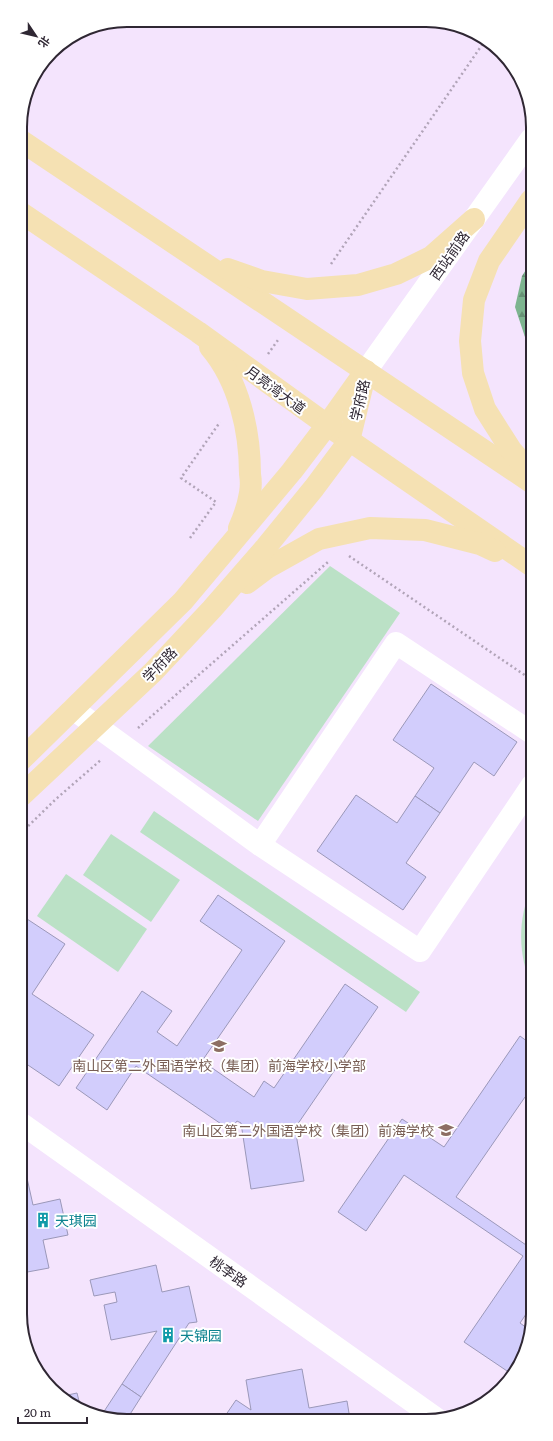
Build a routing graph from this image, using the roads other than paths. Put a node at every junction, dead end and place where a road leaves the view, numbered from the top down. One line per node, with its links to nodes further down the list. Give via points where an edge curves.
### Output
1 (27, 145): 6 (main road)
2 (526, 145): 5 (street, 西站前路)
3 (526, 207): 11 (main road, via 489,261 474,300 470,341 473,373 485,409 511,450)
4 (27, 217): 7 (main road, 月亮湾大道)
5 (474, 219): 6 (main road, via 431,257 396,274 358,285 307,289 262,281); 8 (street, 西站前路)
6 (201, 260): 8 (main road)
7 (198, 332): 9 (main road, 月亮湾大道); 13 (main road, via 228,375 239,402 247,436 251,492 245,516)
8 (366, 371): 9 (main road, 学府路); 10 (main road, 学府路); 12 (main road)
9 (328, 425): 10 (main road, 月亮湾大道); 13 (main road, 学府路)
10 (349, 441): 14 (main road, 月亮湾大道); 16 (main road, 学府路, via 266,547)
11 (526, 467)
12 (526, 478)
13 (230, 546): 17 (main road, 学府路, via 183,601)
14 (526, 564)
15 (526, 565): 16 (main road, via 480,544 425,530 370,528 319,538 267,568)
16 (212, 609): 18 (main road, 学府路, via 153,672)
17 (74, 709): 18 (street); 20 (main road, 学府路)
18 (96, 726): 21 (main road, 学府路); 23 (street)
19 (526, 729): 23 (street, via 396,643)
20 (27, 754)
21 (27, 790)
22 (526, 794): 23 (street, via 420,951)
23 (260, 845)
24 (27, 1128): 25 (street, 桃李路)
25 (430, 1414)

